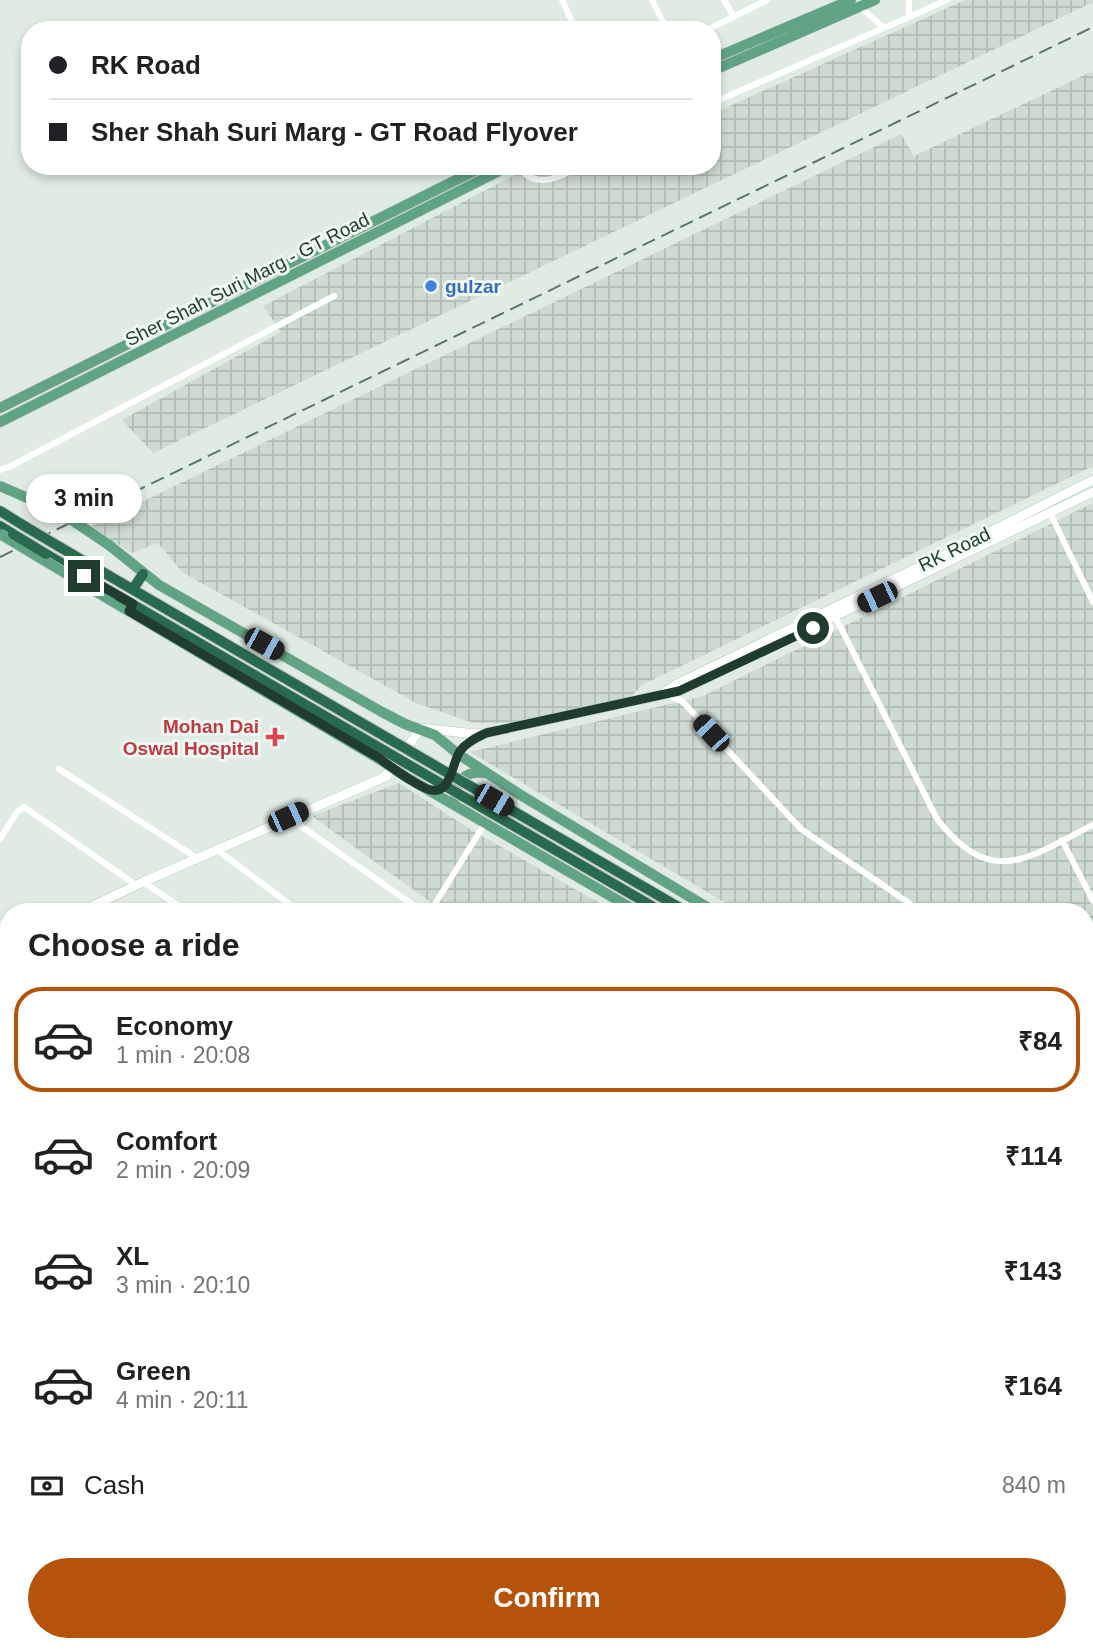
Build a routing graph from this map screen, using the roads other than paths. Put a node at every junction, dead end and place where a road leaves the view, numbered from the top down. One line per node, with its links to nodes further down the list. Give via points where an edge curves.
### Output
1 (562, 0): 11 (street)
2 (652, 0): 12 (street)
3 (724, 0): 9 (street)
4 (768, 0): 9 (street)
5 (875, 0): 8 (main road)
6 (909, 0): 10 (street)
7 (947, 0): 10 (street)
8 (855, 3): 14 (street); 15 (main road); 16 (main road)
9 (734, 17): 13 (street)
10 (909, 17): 14 (street)
11 (572, 21)
12 (662, 21)
13 (721, 23)
14 (883, 27): 17 (street)
15 (721, 55)
16 (721, 67)
17 (721, 99)
18 (466, 175): 23 (main road, Sher Shah Suri Marg - GT Road)
19 (491, 175): 24 (main road, Sher Shah Suri Marg - GT Road)
20 (525, 175): 21 (street, via 548,180)
21 (560, 175)
22 (334, 296): 25 (street)
23 (0, 408)
24 (0, 422)
25 (0, 470)
26 (1093, 480): 37 (street, RK Road)
27 (0, 486): 33 (main road, bridge, via 69,517)
28 (1093, 492): 30 (street, RK Road)
29 (0, 511): 34 (highway, bridge)
30 (1050, 513): 35 (street); 37 (street, RK Road)
31 (0, 526): 36 (highway, bridge)
32 (0, 534): 36 (main road, bridge)
33 (144, 575): 34 (highway); 39 (main road, via 382,712)
34 (133, 589): 65 (highway, bridge)
35 (1093, 602)
36 (131, 608): 42 (main road); 48 (highway, bridge, via 385,751)
37 (833, 613): 38 (street, RK Road, via 679,691); 53 (street, via 937,819 952,836 975,854 1010,862 1024,860)
38 (664, 693): 40 (street, RK Road); 67 (street, via 683,702 801,829)
39 (422, 728): 40 (street); 41 (main road); 42 (street)
40 (486, 733): 41 (street, via 469,741)
41 (458, 754): 44 (main road); 47 (street, via 447,784 438,790)
42 (393, 768): 45 (main road); 46 (street)
43 (58, 769): 55 (street)
44 (485, 773): 48 (main road, via 471,773 460,780 455,793); 66 (main road)
45 (406, 777): 46 (street); 47 (main road)
46 (382, 778): 49 (street)
47 (426, 789): 48 (main road)
48 (461, 802): 50 (main road); 64 (highway)
49 (288, 817): 54 (street); 61 (street)
50 (485, 823): 62 (street); 63 (main road)
51 (1093, 825): 53 (street)
52 (0, 839): 56 (street, via 24,807)
53 (1062, 840): 57 (street)
54 (216, 849): 55 (street); 60 (street)
55 (197, 858): 56 (street)
56 (139, 883): 58 (street); 59 (street)
57 (1093, 901)
58 (98, 903)
59 (173, 903)
60 (288, 903)
61 (410, 903)
62 (436, 903)
63 (614, 903)
64 (646, 903)
65 (672, 903)
66 (700, 903)
67 (909, 903)

